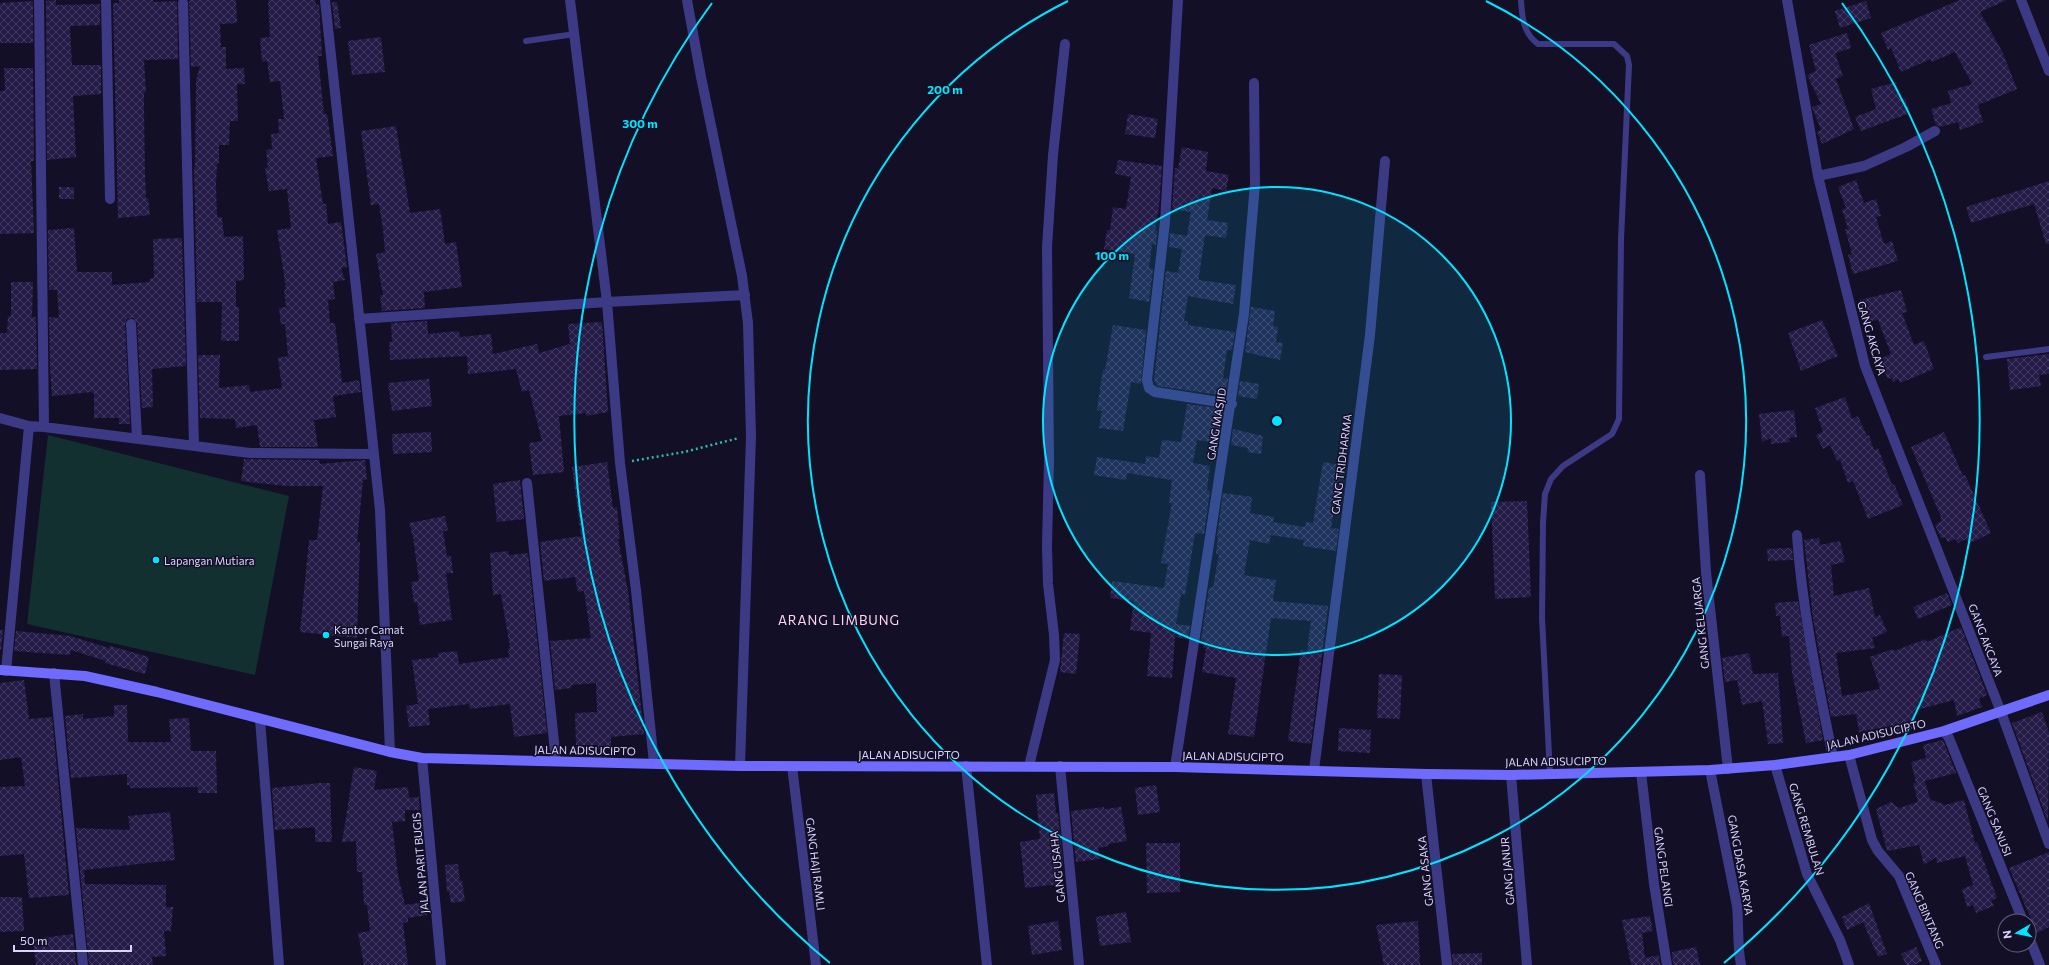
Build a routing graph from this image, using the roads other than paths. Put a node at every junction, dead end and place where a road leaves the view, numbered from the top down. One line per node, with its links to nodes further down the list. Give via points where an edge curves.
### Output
1 (39, 0): 29 (street)
2 (106, 0): 19 (street)
3 (325, 0): 22 (street)
4 (570, 0): 11 (street)
5 (687, 0): 20 (street)
6 (1178, 0): 26 (street, via 1165,222 1147,380 1149,388 1155,392)
7 (1522, 0): 61 (lane, via 1524,26 1529,37 1538,44 1614,44 1627,56 1629,65 1621,238 1619,420 1612,434 1563,466 1551,479 1545,494 1542,523 1542,618)
8 (1787, 0): 18 (street, GANG AKCAYA)
9 (2021, 0): 14 (street)
10 (183, 3): 31 (street)
11 (575, 34): 12 (lane); 21 (street)
12 (526, 41)
13 (1065, 44): 52 (street, via 1053,155 1047,247 1047,546 1055,660)
14 (2049, 71)
15 (1254, 83): 26 (street, GANG MASJID, via 1255,184 1252,232)
16 (1935, 131): 18 (street, via 1864,166)
17 (1385, 161): 56 (street, GANG TRIDHARMA, via 1370,335)
18 (1818, 176): 39 (street, GANG AKCAYA, via 1866,366)
19 (110, 198)
20 (744, 295): 21 (street); 49 (street, via 748,323 751,436)
21 (607, 302): 22 (street); 47 (street, via 620,463)
22 (359, 319): 32 (street)
23 (131, 324): 30 (street)
24 (2049, 349): 25 (lane)
25 (1986, 357)
26 (1232, 404): 54 (street, GANG MASJID)
27 (0, 418): 28 (street)
28 (29, 426): 29 (street); 36 (street)
29 (44, 428): 30 (street)
30 (136, 438): 31 (street)
31 (194, 446): 32 (street, via 250,453)
32 (372, 454): 42 (street, via 380,510)
33 (1700, 474): 55 (street, GANG KELUARGA, via 1708,593)
34 (527, 483): 46 (street)
35 (1797, 535): 44 (street, via 1816,678)
36 (3, 670): 37 (main road, JALAN ADISUCIPTO)
37 (54, 673): 40 (main road, JALAN ADISUCIPTO, via 100,679); 65 (street)
38 (2049, 695): 39 (main road, JALAN ADISUCIPTO)
39 (2001, 712): 41 (main road, JALAN ADISUCIPTO); 62 (street, GANG AKCAYA)
40 (260, 719): 42 (main road, JALAN ADISUCIPTO); 66 (street)
41 (1944, 731): 43 (main road, JALAN ADISUCIPTO); 63 (street, GANG SANUSI)
42 (390, 752): 45 (main road, JALAN ADISUCIPTO)
43 (1849, 754): 44 (main road, JALAN ADISUCIPTO); 76 (street, GANG BINTANG, via 1872,840 1899,876)
44 (1833, 757): 48 (main road, JALAN ADISUCIPTO)
45 (422, 758): 46 (main road, JALAN ADISUCIPTO); 67 (street, JALAN PARIT BUGIS)
46 (556, 761): 47 (main road, JALAN ADISUCIPTO)
47 (654, 763): 49 (main road, JALAN ADISUCIPTO)
48 (1774, 764): 55 (main road, JALAN ADISUCIPTO); 75 (street, GANG REMBULAN, via 1807,874)
49 (740, 766): 50 (main road, JALAN ADISUCIPTO)
50 (792, 766): 51 (main road, JALAN ADISUCIPTO); 68 (street, GANG HAJI RAMLI)
51 (966, 766): 52 (main road, JALAN ADISUCIPTO); 69 (street)
52 (1029, 766): 53 (main road, JALAN ADISUCIPTO)
53 (1060, 766): 54 (main road, JALAN ADISUCIPTO); 70 (street, GANG USAHA)
54 (1175, 766): 56 (main road, JALAN ADISUCIPTO)
55 (1728, 768): 57 (main road, JALAN ADISUCIPTO)
56 (1314, 770): 59 (main road, JALAN ADISUCIPTO)
57 (1710, 770): 58 (main road, JALAN ADISUCIPTO); 74 (street, GANG DASA KARYA, via 1737,906)
58 (1641, 772): 61 (main road, JALAN ADISUCIPTO); 73 (street, GANG PELANGI)
59 (1426, 774): 60 (main road, JALAN ADISUCIPTO); 71 (street, GANG ASAKA)
60 (1511, 774): 61 (main road, JALAN ADISUCIPTO); 72 (street, GANG JANUR)
61 (1550, 774)
62 (2049, 844)
63 (2020, 913)
64 (2035, 953): 77 (street)
65 (83, 965)
66 (279, 965)
67 (441, 965)
68 (816, 965)
69 (987, 965)
70 (1079, 965)
71 (1447, 965)
72 (1527, 965)
73 (1667, 965)
74 (1741, 965)
75 (1850, 965)
76 (1936, 965)
77 (2040, 965)

